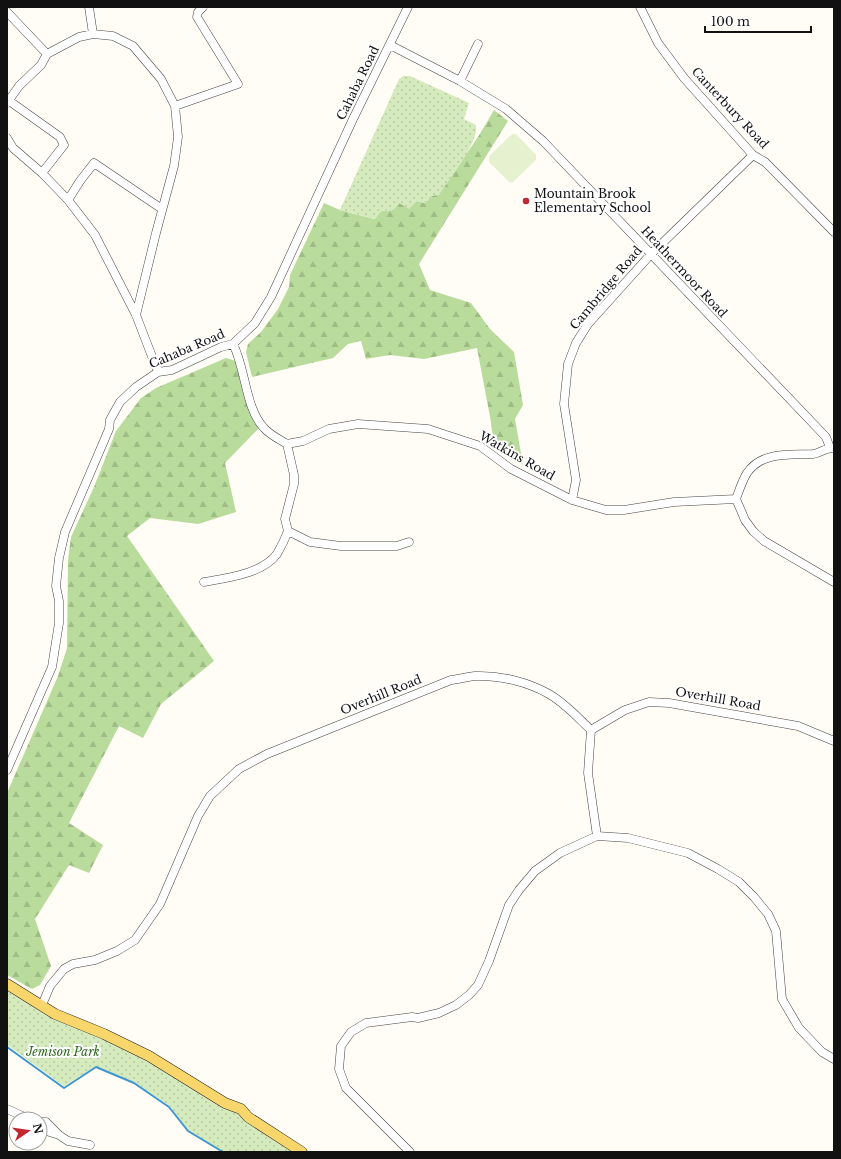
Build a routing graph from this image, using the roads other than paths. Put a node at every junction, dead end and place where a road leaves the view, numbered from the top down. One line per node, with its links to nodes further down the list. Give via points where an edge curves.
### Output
1 (88, 7): 6 (street)
2 (202, 7): 12 (street, via 197,17 238,84)
3 (408, 7): 8 (street, Cahaba Road)
4 (640, 7): 14 (street, Canterbury Road, via 658,43 684,78)
5 (7, 12): 9 (street)
6 (92, 34): 9 (street, via 79,37); 12 (street, via 113,36 133,46 161,79)
7 (478, 44): 10 (street)
8 (390, 45): 10 (street, Heathermoor Road); 21 (street, Cahaba Road, via 271,297 255,323)
9 (47, 54): 11 (street)
10 (460, 81): 19 (street, Heathermoor Road, via 506,109 543,141)
11 (8, 102): 15 (street, via 60,137 64,145)
12 (175, 106): 17 (street, via 178,137 174,166)
13 (7, 138): 15 (street, via 14,148)
14 (753, 155): 18 (street, Canterbury Road, via 765,162); 19 (street, Cambridge Road)
15 (42, 173): 16 (street)
16 (68, 200): 17 (street, via 94,163); 20 (street, via 95,235)
17 (162, 209): 20 (street)
18 (834, 232)
19 (651, 254): 24 (street, Heathermoor Road, via 826,437); 26 (street, Cambridge Road, via 588,324 576,343 568,364 564,404 576,480)
20 (136, 315): 22 (street)
21 (233, 344): 22 (street, Cahaba Road, via 172,370); 23 (street, via 238,353 252,408 264,428)
22 (158, 372): 33 (street, Cahaba Road, via 120,402 110,420 109,429 66,532 59,558 56,586 59,623 52,667)
23 (287, 444): 26 (street, Watkins Road, via 303,441 329,429 358,424 428,429 480,446 511,469); 27 (street, via 294,479 285,519)
24 (832, 448): 25 (street, via 816,454 776,455 760,461 748,473)
25 (736, 499): 26 (street, Watkins Road, via 674,502 624,510 606,510); 30 (street, via 744,520 764,541)
26 (572, 500)
27 (288, 531): 28 (street, via 310,542 341,546 397,546); 29 (street, via 276,555 266,564 241,575)
28 (409, 542)
29 (204, 582)
30 (834, 582)
31 (592, 730): 32 (street, Overhill Road, via 625,710 649,702 669,702 798,726); 34 (street, via 588,773); 36 (street, Overhill Road, via 550,694 525,683 496,677 474,676 451,680 266,754 239,769 210,796 198,816 160,904 134,940 118,951 64,969 50,986)
32 (834, 741)
33 (7, 770)
34 (597, 836): 37 (street, via 632,838 688,853 739,882 754,896 768,914 776,931 782,999 799,1028 822,1052); 43 (street, via 560,853 536,871 518,890 509,905 484,973 469,995 439,1014 366,1023 351,1032 342,1046 339,1069 346,1088)
35 (7, 984): 36 (main road)
36 (42, 1005): 42 (main road, via 55,1014 149,1056 225,1103 241,1109 248,1118)
37 (834, 1059)
38 (48, 1124): 40 (street)
39 (48, 1132): 40 (street)
40 (59, 1135): 41 (street, via 68,1141)
41 (90, 1145)
42 (302, 1152)
43 (410, 1152)

